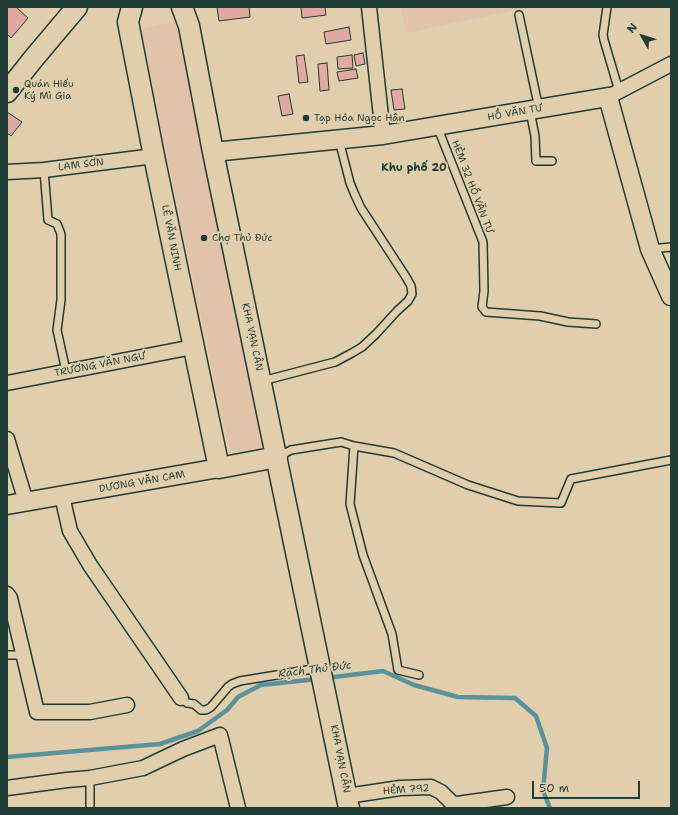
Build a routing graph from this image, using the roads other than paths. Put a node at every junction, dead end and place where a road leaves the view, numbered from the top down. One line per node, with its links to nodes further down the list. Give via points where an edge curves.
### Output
1 (77, 7): 8 (main road)
2 (132, 7): 15 (main road, LÊ VĂN NINH, via 128,22)
3 (182, 7): 14 (main road, KHA VẠN CÂN, via 189,26)
4 (369, 7): 12 (street)
5 (607, 7): 9 (lane, via 603,35)
6 (519, 15): 10 (lane)
7 (671, 64): 9 (street)
8 (7, 92)
9 (613, 94): 10 (street, HỒ VĂN TƯ); 20 (street)
10 (535, 110): 11 (street, HỒ VĂN TƯ); 16 (lane, via 536,161)
11 (437, 126): 12 (street, HỒ VĂN TƯ); 22 (lane, HẺM 32 HỒ VĂN TƯ, via 483,242 482,307 486,312)
12 (383, 135): 13 (street, HỒ VĂN TƯ)
13 (339, 140): 14 (street, HỒ VĂN TƯ); 25 (lane, via 354,195 406,277 412,294 376,334 352,353 335,362)
14 (214, 152): 25 (main road, KHA VẠN CÂN)
15 (154, 156): 17 (street, LAM SƠN); 23 (main road, LÊ VĂN NINH)
16 (552, 161)
17 (44, 170): 18 (street, LAM SƠN); 24 (lane, via 48,220 57,224 61,234 61,300 57,330)
18 (7, 172)
19 (671, 247): 20 (lane)
20 (650, 249): 21 (street)
21 (671, 296)
22 (596, 324)
23 (193, 346): 24 (street, TRƯƠNG VĂN NGƯ); 31 (main road, LÊ VĂN NINH)
24 (66, 371): 26 (street, TRƯƠNG VĂN NGƯ)
25 (262, 381): 29 (main road, KHA VẠN CÂN)
26 (7, 383)
27 (7, 439): 33 (street)
28 (354, 446): 29 (lane, via 341,442 291,450); 30 (lane, via 394,453 468,485 518,500 547,502 561,502 571,479); 39 (lane, via 350,504 364,555 392,634 398,670)
29 (277, 457): 31 (main road, DƯƠNG VĂN CAM); 38 (main road, KHA VẠN CÂN)
30 (671, 460)
31 (219, 468): 32 (street, DƯƠNG VĂN CAM)
32 (62, 496): 33 (street, DƯƠNG VĂN CAM); 40 (street, via 70,531 90,565)
33 (26, 502): 34 (street, DƯƠNG VĂN CAM)
34 (7, 505)
35 (8, 597): 37 (street)
36 (7, 655): 37 (lane)
37 (24, 655): 41 (street, via 38,712 90,712)
38 (320, 668): 40 (lane, via 240,681 232,684 206,710 187,703); 45 (main road, KHA VẠN CÂN)
39 (419, 675)
40 (182, 698)
41 (127, 705)
42 (90, 778): 43 (street); 46 (lane); 47 (street, via 143,768 220,735)
43 (7, 788)
44 (507, 797): 45 (street, HẺM 792, via 457,804 431,787 400,788)
45 (348, 802)
46 (90, 808)
47 (238, 808)

